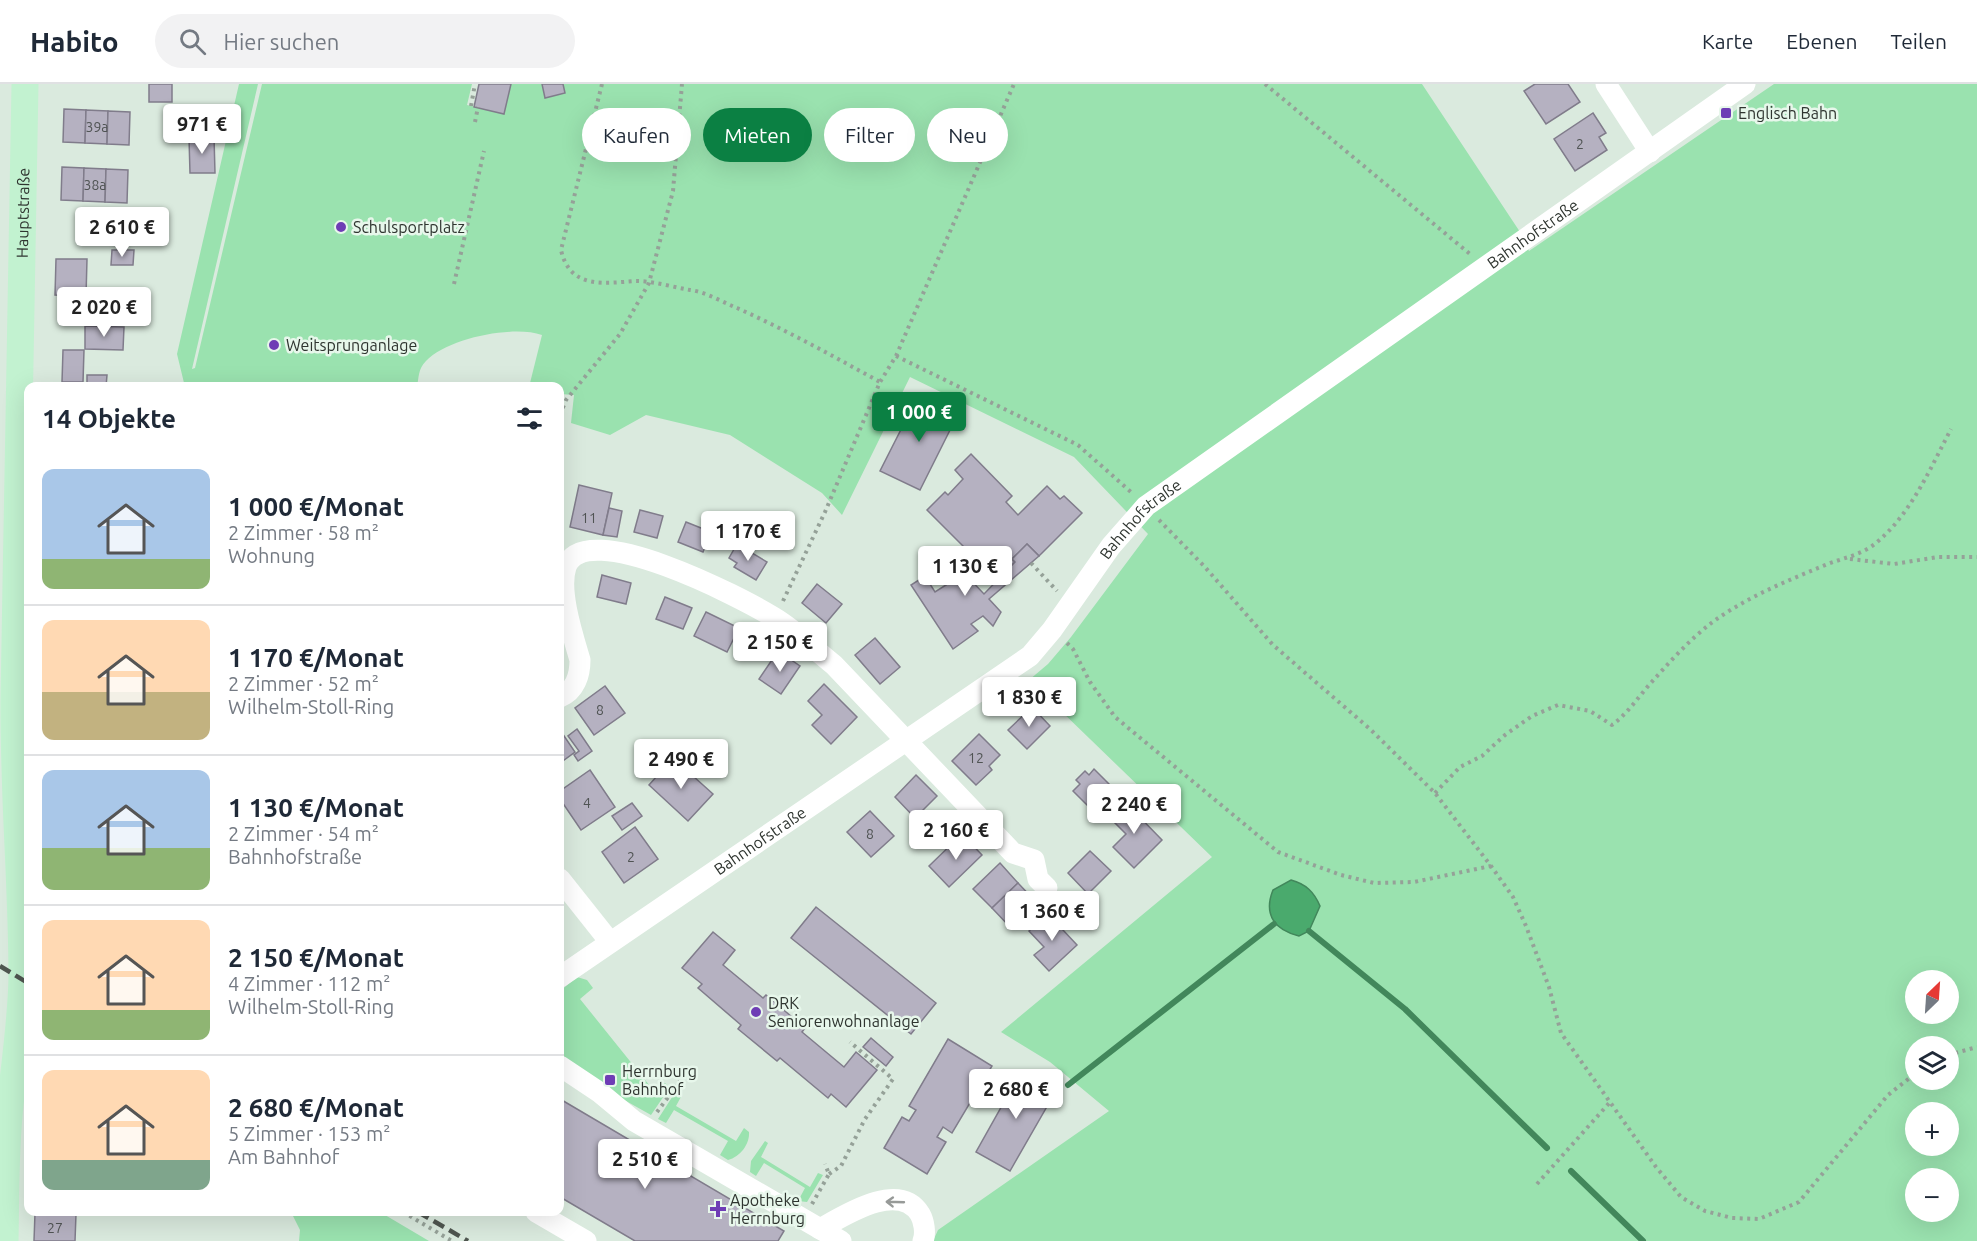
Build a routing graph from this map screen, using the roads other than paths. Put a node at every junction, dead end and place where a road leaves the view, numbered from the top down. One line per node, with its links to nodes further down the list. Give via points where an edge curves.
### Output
1 (25, 84): 5 (main road, Hauptstraße)
2 (1606, 84): 4 (street)
3 (1745, 84): 4 (street, Bahnhofstraße)
4 (1650, 152): 9 (street, Bahnhofstraße, via 1146,506 1111,546 1030,656)
5 (23, 469): 10 (main road, Hauptstraße)
6 (564, 579): 9 (street, via 566,566 580,551 600,551 673,568 718,587 775,618 834,665)
7 (564, 590): 8 (street, via 580,672 575,684)
8 (564, 694)
9 (907, 741): 13 (street, via 1013,853 1034,860 1038,879); 14 (street, Bahnhofstraße)
10 (21, 779): 11 (main road, Hauptstraße)
11 (22, 820): 19 (main road, Hauptstraße, via 22,979 10,1107)
12 (564, 884): 14 (street)
13 (1047, 888)
14 (609, 942): 15 (street, Bahnhofstraße)
15 (564, 974)
16 (564, 1069): 18 (street, via 647,1129)
17 (543, 1216): 20 (street)
18 (812, 1224): 21 (street); 22 (street, one-way to 18, via 922,1218 914,1205 897,1199 861,1206)
19 (6, 1241)
20 (586, 1241)
21 (841, 1241)
22 (923, 1241)

